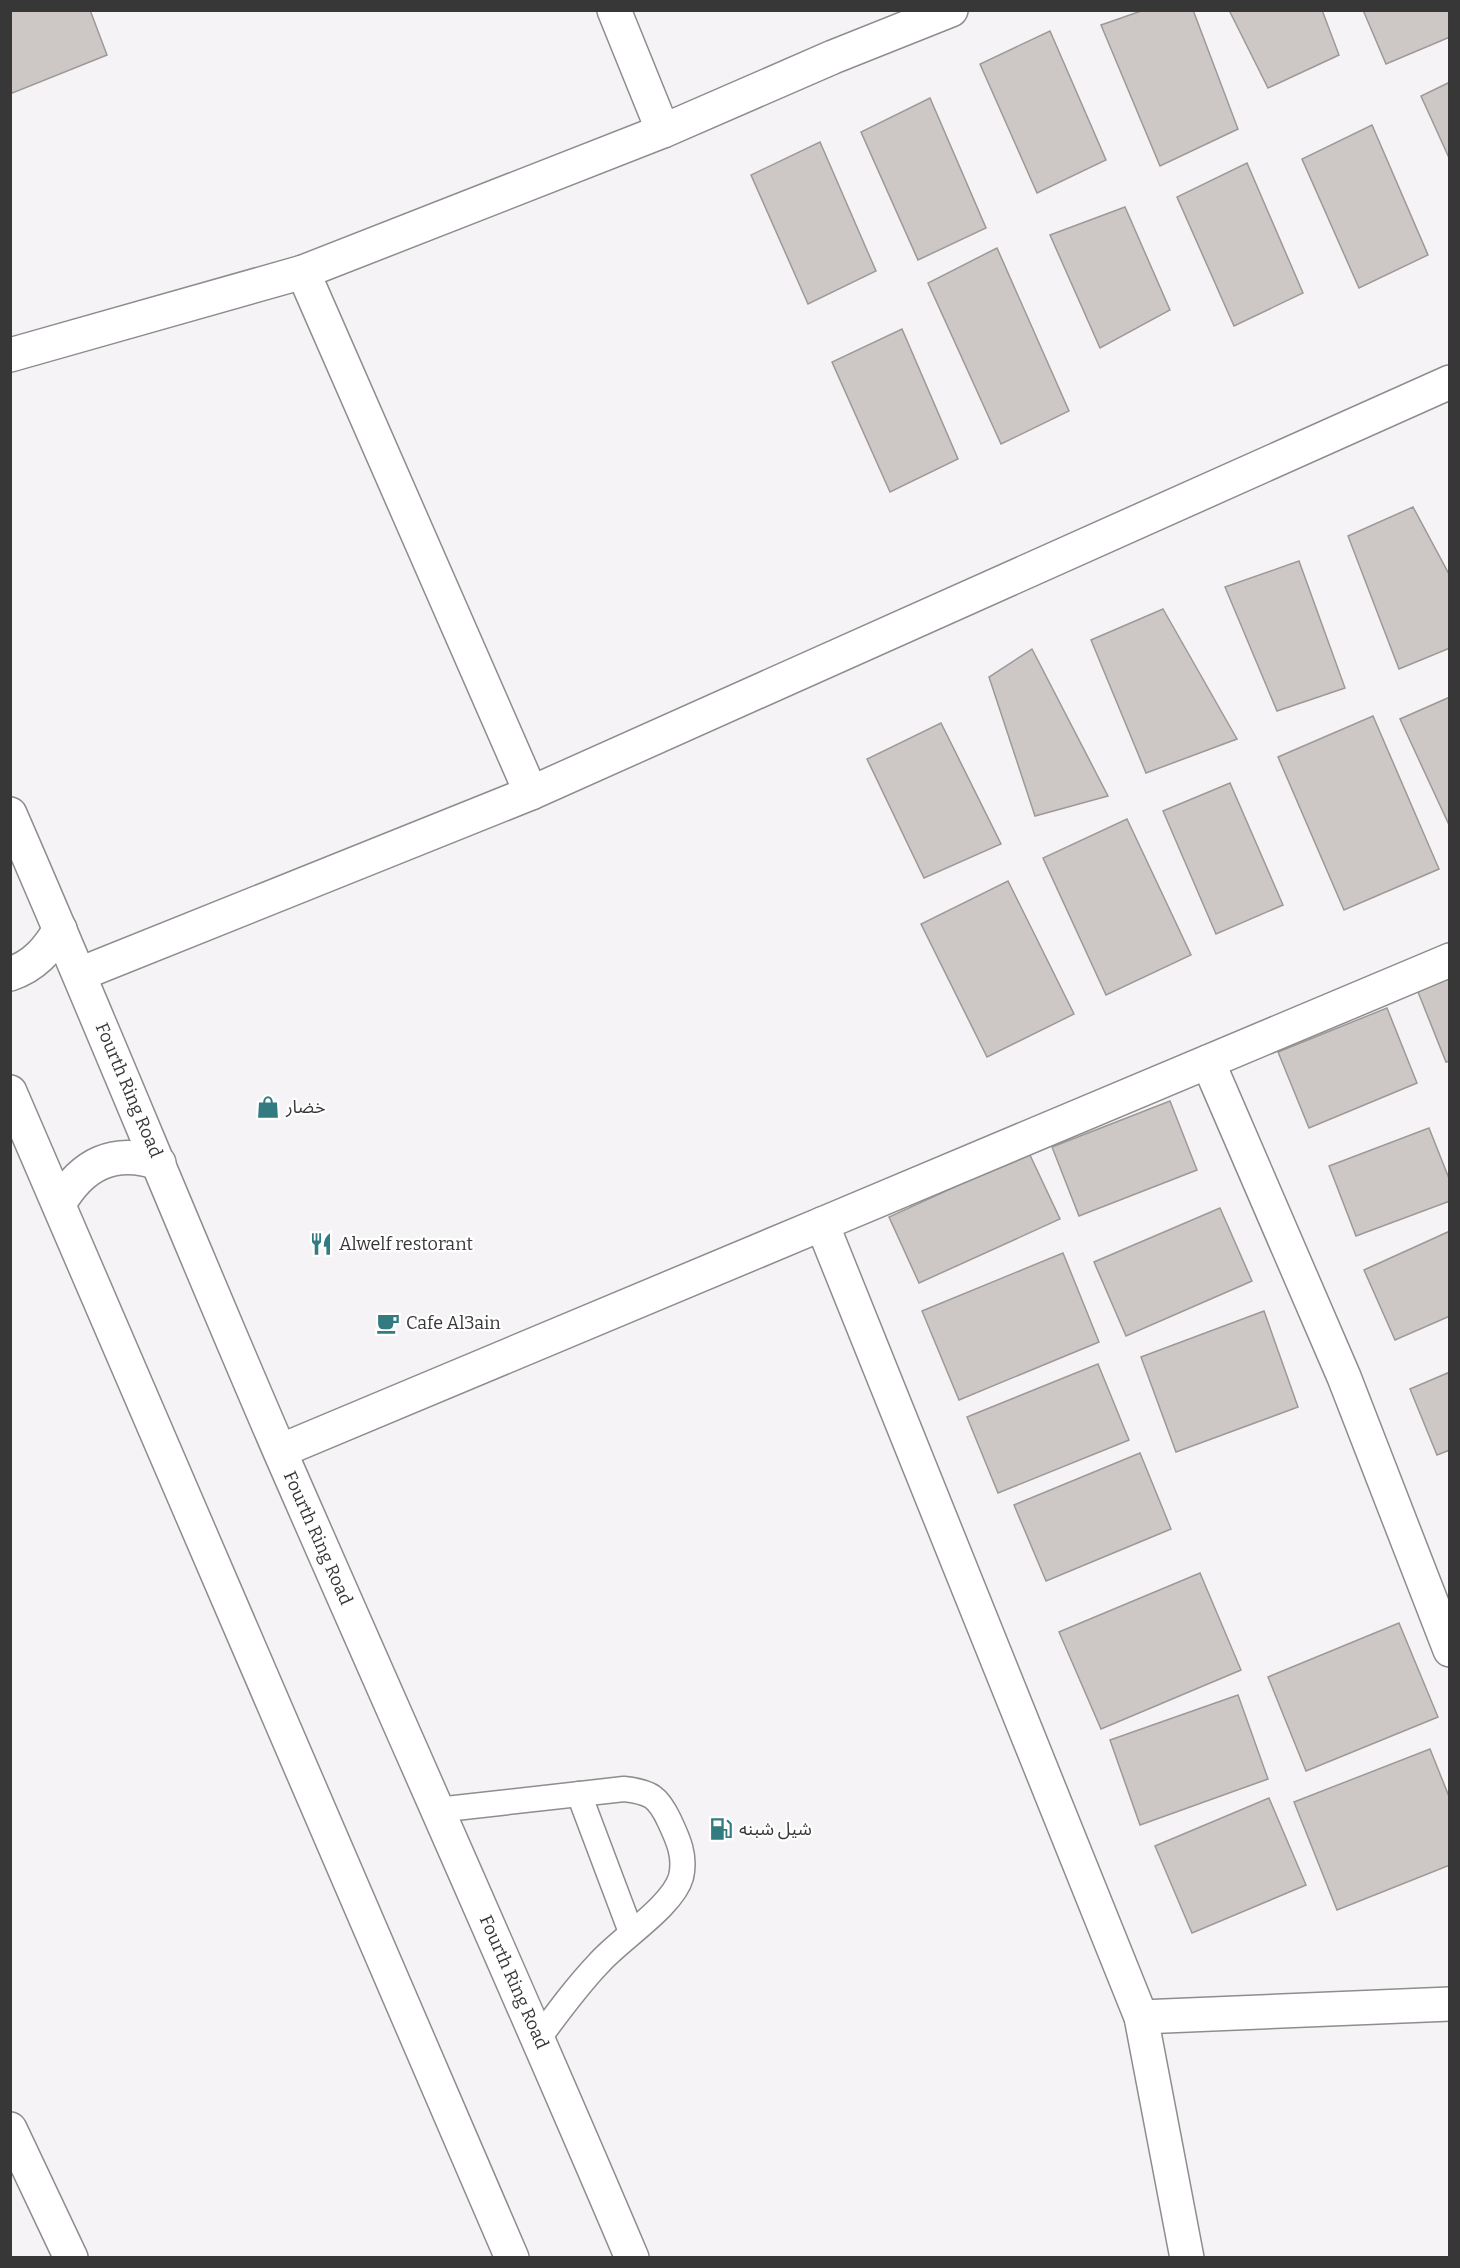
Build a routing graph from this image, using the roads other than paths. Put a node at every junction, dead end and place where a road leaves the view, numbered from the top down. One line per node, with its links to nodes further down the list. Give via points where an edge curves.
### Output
1 (614, 10): 3 (street)
2 (951, 10): 3 (street)
3 (663, 131): 4 (street)
4 (303, 272): 5 (street); 7 (street)
5 (10, 355)
6 (1449, 382): 7 (street)
7 (531, 793): 12 (street)
8 (10, 814): 9 (street, Fourth Ring Road)
9 (60, 929): 11 (street, via 36,960); 12 (street, Fourth Ring Road)
10 (1449, 960): 13 (street)
11 (10, 974)
12 (80, 974): 15 (street, Fourth Ring Road)
13 (1208, 1062): 17 (street); 19 (street, via 1344,1377)
14 (10, 1092): 16 (street)
15 (159, 1163): 16 (street, via 128,1157 97,1164 81,1174); 18 (street, Fourth Ring Road)
16 (59, 1204): 28 (street)
17 (822, 1224): 18 (street); 24 (street)
18 (280, 1451): 21 (street, Fourth Ring Road)
19 (1449, 1650)
20 (579, 1794): 21 (lane); 22 (lane); 22 (lane, via 624,1789 649,1794 660,1802 680,1843 683,1860 675,1890)
21 (438, 1810): 25 (street, Fourth Ring Road)
22 (631, 1932): 25 (lane, via 600,1961)
23 (1449, 2004): 24 (street)
24 (1141, 2017): 30 (street)
25 (538, 2038): 29 (street, Fourth Ring Road)
26 (10, 2129): 27 (street)
27 (71, 2258)
28 (512, 2258)
29 (632, 2258)
30 (1187, 2258)

